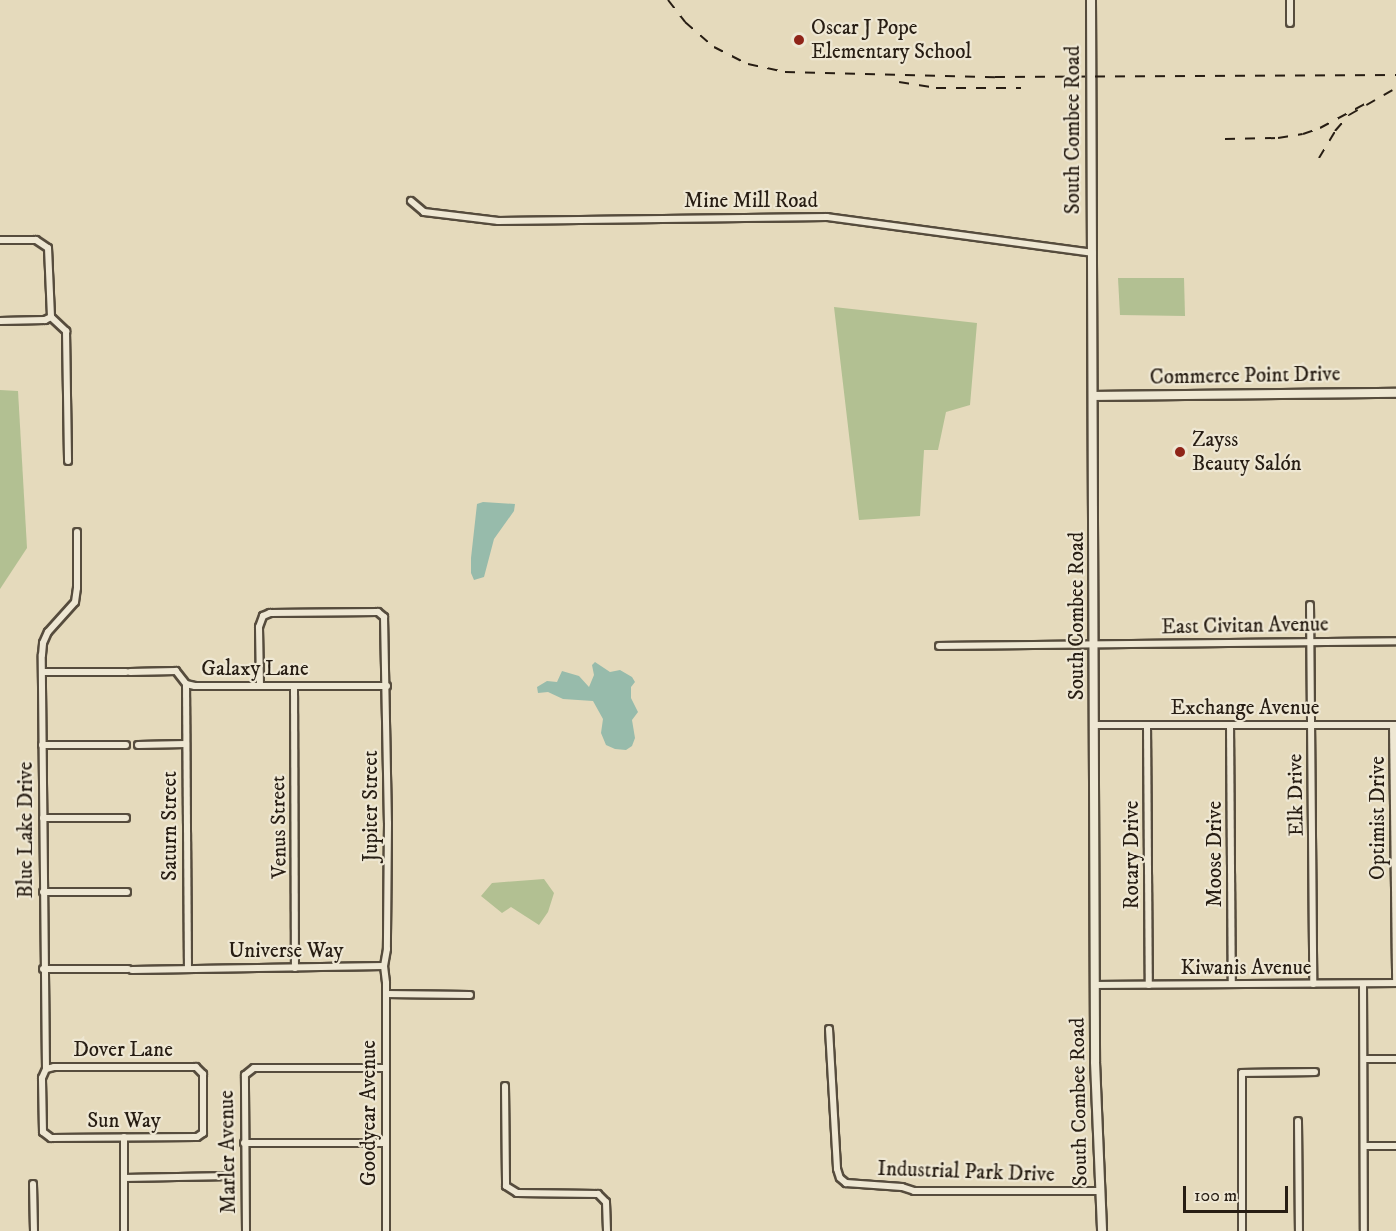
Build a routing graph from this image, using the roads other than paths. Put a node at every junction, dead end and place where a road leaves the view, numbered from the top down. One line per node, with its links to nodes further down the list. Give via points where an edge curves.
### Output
1 (1090, 0): 6 (main road, South Combee Road)
2 (1290, 0): 3 (street)
3 (1290, 23)
4 (411, 201): 6 (street, Mine Mill Road, via 424,212 498,221 827,217)
5 (0, 240): 7 (street, via 36,240 45,245 49,255)
6 (1093, 253): 10 (main road, South Combee Road)
7 (51, 317): 8 (street); 11 (street, via 66,331)
8 (0, 321)
9 (1396, 393): 10 (main road, Commerce Point Drive)
10 (1094, 396): 16 (main road, South Combee Road)
11 (68, 461)
12 (77, 532): 18 (street, Blue Lake Drive, via 75,602 42,643)
13 (1310, 606): 15 (street, Elk Drive)
14 (1396, 641): 15 (street, East Civitan Avenue)
15 (1310, 642): 16 (street, East Civitan Avenue); 23 (street, Elk Drive)
16 (1094, 644): 17 (street, East Civitan Avenue); 26 (main road, South Combee Road)
17 (939, 646)
18 (43, 672): 19 (street, Galaxy Lane, via 176,671); 29 (street, Blue Lake Drive)
19 (186, 684): 20 (street, Galaxy Lane); 28 (street, Saturn Street)
20 (260, 686): 21 (street, Galaxy Lane); 22 (street, Jupiter Street, via 259,621 263,616 378,612 384,616)
21 (294, 686): 22 (street, Galaxy Lane); 38 (street, Venus Street)
22 (387, 686): 36 (street, Jupiter Street)
23 (1310, 724): 24 (street, Exchange Avenue); 25 (street, Exchange Avenue); 42 (street, Elk Drive)
24 (1395, 724): 40 (street, Optimist Drive)
25 (1230, 725): 27 (street, Exchange Avenue); 41 (street, Moose Drive)
26 (1095, 726): 27 (street, Exchange Avenue); 44 (main road, South Combee Road)
27 (1147, 726): 45 (street, Rotary Drive)
28 (186, 744): 31 (street); 37 (street, Saturn Street)
29 (42, 745): 30 (street); 33 (street, Blue Lake Drive)
30 (126, 745)
31 (138, 745)
32 (126, 818): 33 (street)
33 (43, 819): 35 (street, Blue Lake Drive)
34 (127, 891): 35 (street)
35 (43, 892): 39 (street, Blue Lake Drive)
36 (384, 966): 38 (street, Universe Way); 46 (street, Jupiter Street)
37 (188, 968): 38 (street, Universe Way); 39 (street, Universe Way)
38 (295, 968)
39 (43, 969): 52 (street, Blue Lake Drive)
40 (1396, 983): 43 (street, Kiwanis Avenue)
41 (1233, 984): 42 (street, Kiwanis Avenue); 45 (street, Kiwanis Avenue)
42 (1313, 984): 43 (street, Kiwanis Avenue)
43 (1363, 984): 49 (street)
44 (1095, 985): 45 (street, Kiwanis Avenue); 66 (main road, South Combee Road)
45 (1149, 985)
46 (386, 994): 47 (street); 51 (street, Goodyear Avenue)
47 (470, 995)
48 (830, 1029): 66 (street, Industrial Park Drive, via 837,1169 846,1183 915,1191)
49 (1365, 1059): 50 (street); 61 (street)
50 (1396, 1059)
51 (386, 1068): 59 (street, Marler Avenue, via 254,1068 243,1079); 60 (street, Goodyear Avenue)
52 (46, 1069): 56 (street, Dover Lane, via 201,1069); 57 (street, Blue Lake Drive, via 42,1078 42,1132)
53 (1315, 1072): 73 (street, via 1242,1073)
54 (505, 1086): 71 (street, via 506,1186 517,1193 598,1194 606,1202)
55 (1298, 1121): 74 (street)
56 (201, 1135): 58 (street, Sun Way)
57 (47, 1137): 58 (street, Sun Way)
58 (124, 1137): 64 (street)
59 (244, 1143): 60 (street); 69 (street, Marler Avenue)
60 (386, 1143): 70 (street, Goodyear Avenue)
61 (1364, 1146): 62 (street); 75 (street)
62 (1396, 1146)
63 (231, 1176): 64 (street)
64 (124, 1178): 68 (street)
65 (33, 1184): 67 (street)
66 (1099, 1191): 72 (main road, South Combee Road)
67 (34, 1231)
68 (124, 1231)
69 (246, 1231)
70 (386, 1231)
71 (607, 1231)
72 (1102, 1231)
73 (1242, 1231)
74 (1299, 1231)
75 (1364, 1231)

